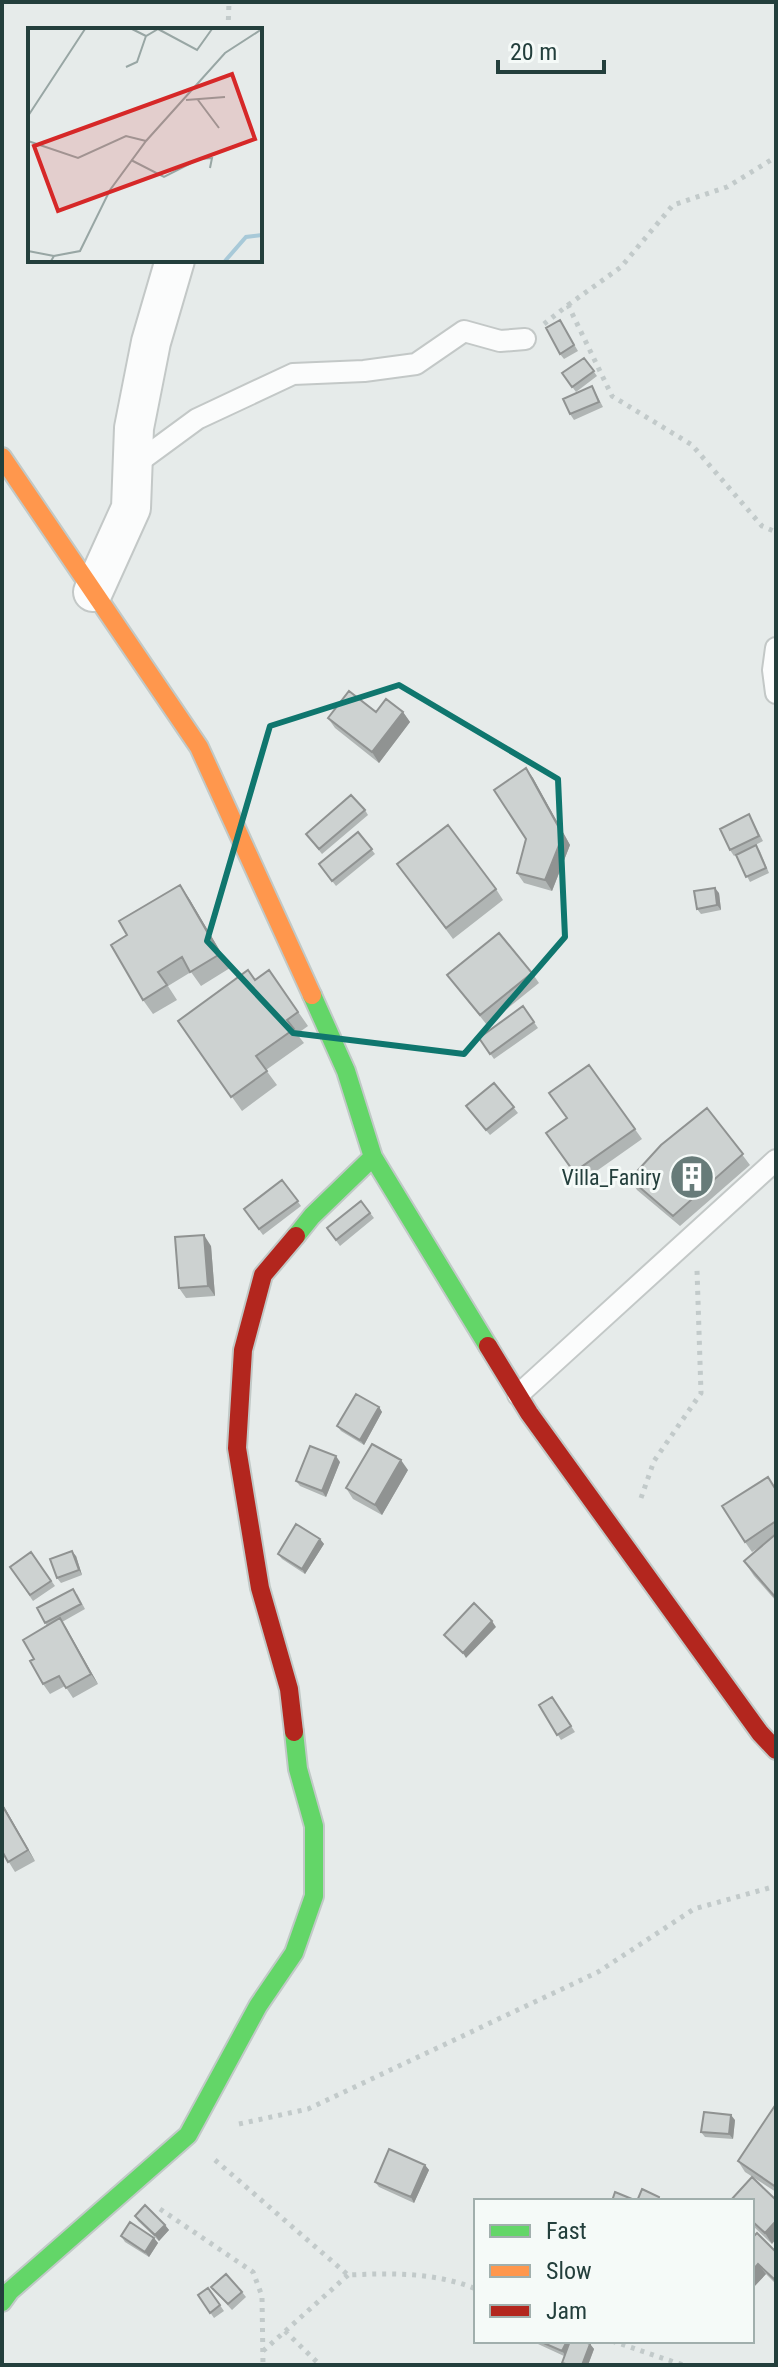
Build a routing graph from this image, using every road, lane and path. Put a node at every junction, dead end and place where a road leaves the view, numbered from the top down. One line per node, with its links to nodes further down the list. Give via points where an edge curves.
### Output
1 (229, 2): 2 (path)
2 (228, 28)
3 (776, 157): 5 (path, via 727,187 673,205 621,267)
4 (174, 262): 8 (street, via 151,342 134,428)
5 (568, 305): 6 (path); 9 (path, via 612,396 692,445 762,526)
6 (525, 339): 8 (lane, via 500,341 464,331 416,364 293,374 197,419)
7 (2, 457): 10 (street)
8 (133, 466): 10 (street, via 131,508)
9 (776, 532)
10 (93, 592): 13 (street, via 199,747 346,1071)
11 (776, 648): 12 (lane)
12 (776, 693)
13 (373, 1157): 16 (street); 20 (street, via 312,1216 263,1275 243,1350 237,1448 260,1588 289,1689 298,1769 314,1826 314,1896 294,1953 258,2006)
14 (776, 1160): 15 (lane)
15 (697, 1232): 16 (lane); 17 (path, via 701,1393 654,1461)
16 (518, 1395): 17 (street)
17 (624, 1544): 18 (street)
18 (776, 1750)
19 (776, 1886): 20 (path, via 694,1909 598,1972 308,2109)
20 (188, 2135): 22 (path); 24 (street)
21 (158, 2208): 27 (path, via 253,2272 262,2296)
22 (348, 2275): 23 (path, via 408,2273); 25 (path)
23 (474, 2288)
24 (2, 2302)
25 (285, 2331): 27 (path); 29 (path)
26 (618, 2343): 30 (path)
27 (263, 2351): 28 (path)
28 (263, 2365)
29 (320, 2365)
30 (683, 2365)

